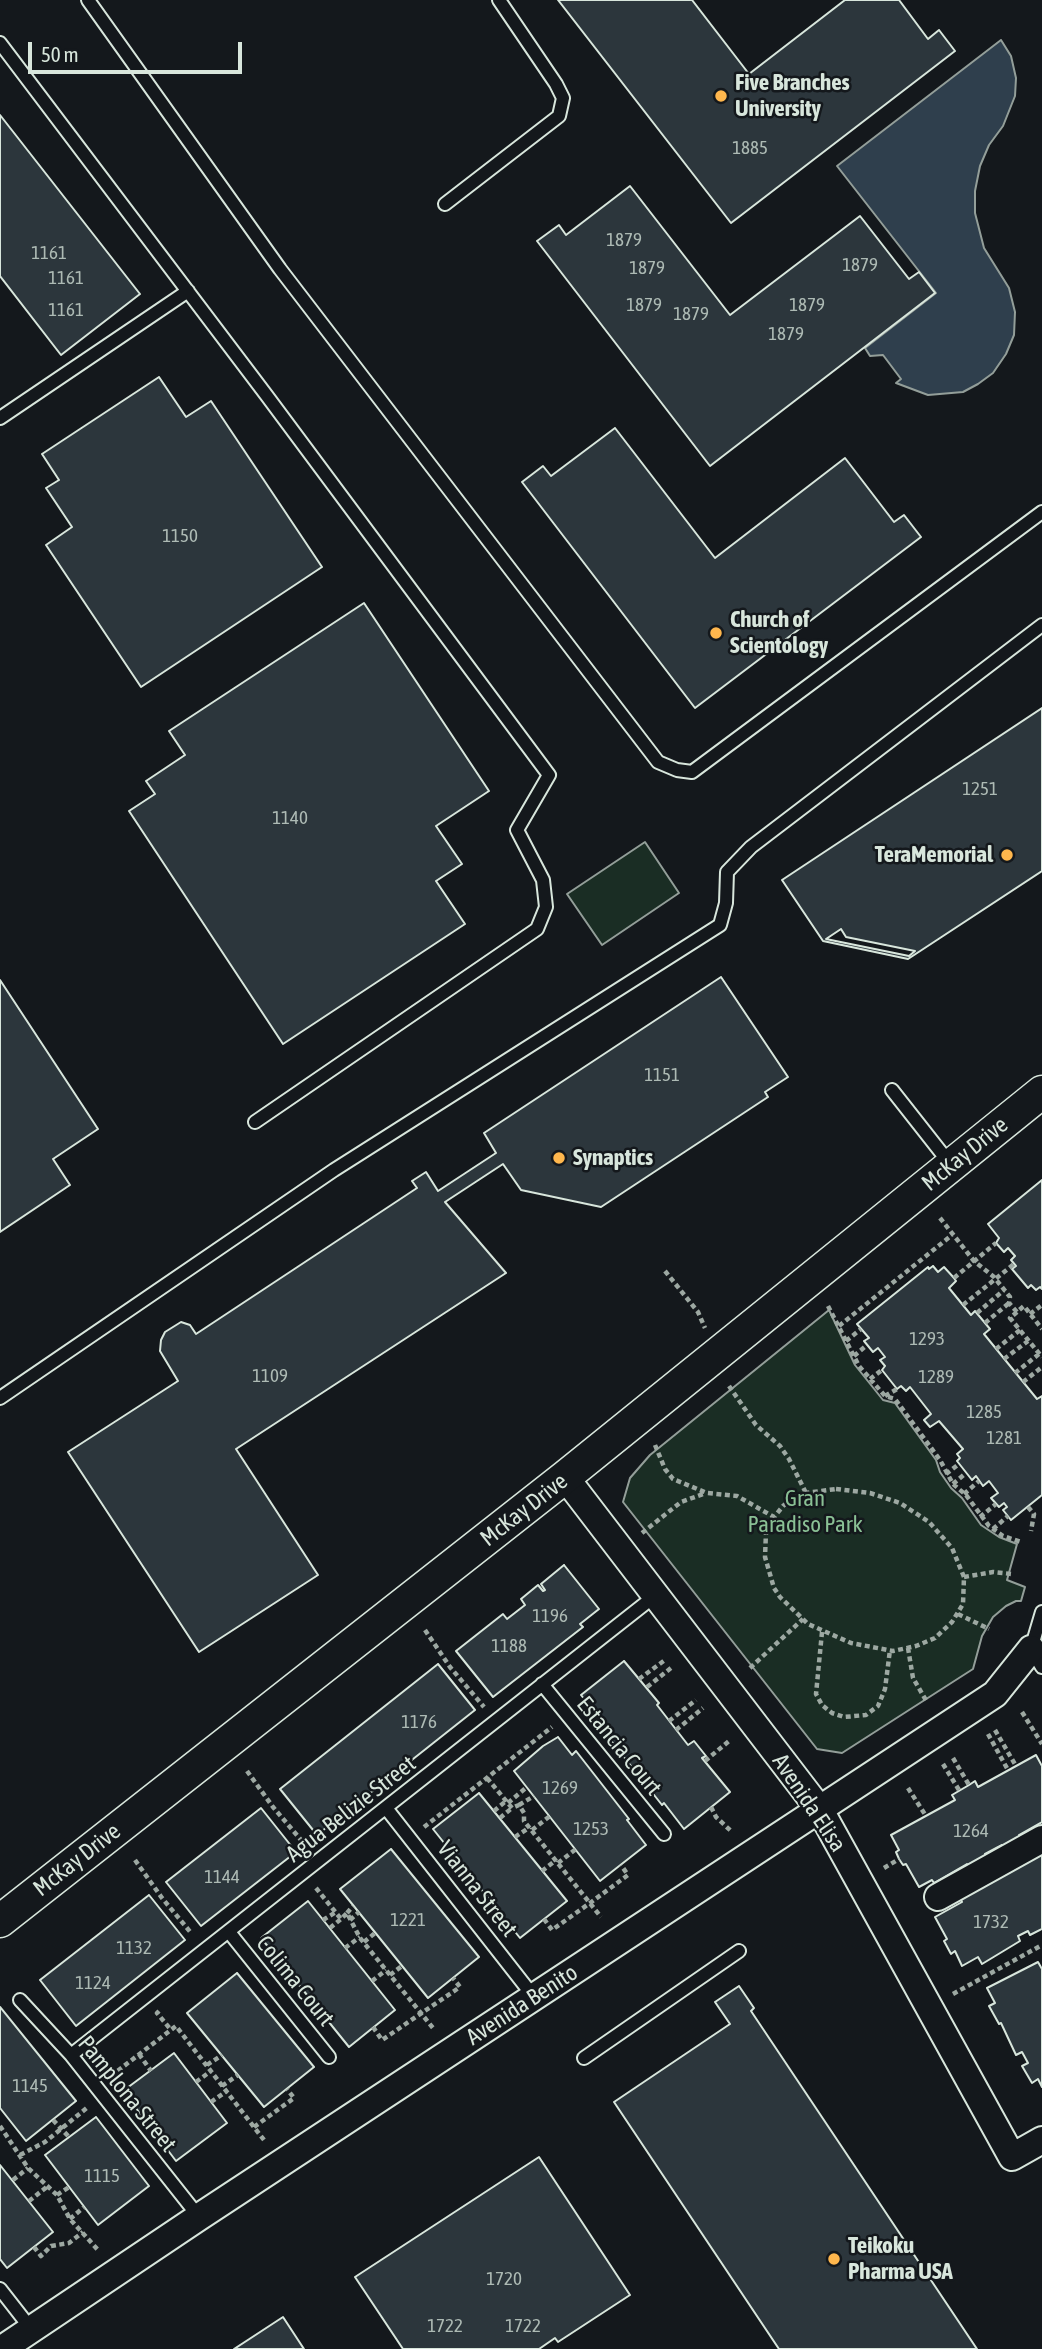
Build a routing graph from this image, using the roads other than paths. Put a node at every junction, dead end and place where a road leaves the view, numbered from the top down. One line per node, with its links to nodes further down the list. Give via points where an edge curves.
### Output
1 (88, 0): 7 (lane, via 281,268 658,762 692,772)
2 (499, 0): 4 (lane, via 556,84 563,98 559,116)
3 (0, 43): 5 (lane)
4 (445, 204)
5 (188, 291): 6 (lane); 11 (lane, via 549,775 517,830 543,880 546,907 537,929)
6 (0, 418)
7 (1042, 512)
8 (1042, 625): 13 (lane, via 751,847 727,872 720,925 334,1170)
9 (892, 1090): 12 (lane)
10 (1042, 1092): 12 (street, McKay Drive)
11 (255, 1122)
12 (951, 1165): 14 (street, McKay Drive)
13 (0, 1398)
14 (565, 1478): 15 (street, Avenida Elisa); 24 (street, McKay Drive)
15 (656, 1595): 18 (lane, Agua Belizie Street); 20 (street, Avenida Elisa)
16 (1042, 1612): 17 (lane)
17 (1036, 1658): 20 (street, Avenida Benito, via 995,1695)
18 (542, 1684): 19 (lane, Agua Belizie Street); 21 (lane, Estancia Court)
19 (386, 1808): 25 (lane, Agua Belizie Street); 27 (lane, Vianna Street)
20 (820, 1810): 27 (street, Avenida Benito); 32 (street, Avenida Elisa, via 1012,2157)
21 (664, 1834)
22 (1042, 1839): 23 (street)
23 (938, 1897)
24 (0, 1921)
25 (229, 1932): 29 (lane, Agua Belizie Street); 30 (lane, Colima Court)
26 (739, 1951): 31 (lane)
27 (534, 1997): 33 (street, Avenida Benito)
28 (20, 2000): 29 (lane, Pamplona Street)
29 (71, 2056): 33 (lane, Pamplona Street)
30 (329, 2057)
31 (584, 2058)
32 (1042, 2140)
33 (199, 2217): 35 (street, Avenida Benito)
34 (0, 2289): 35 (lane)
35 (32, 2330): 36 (street, Avenida Benito)
36 (2, 2349)

